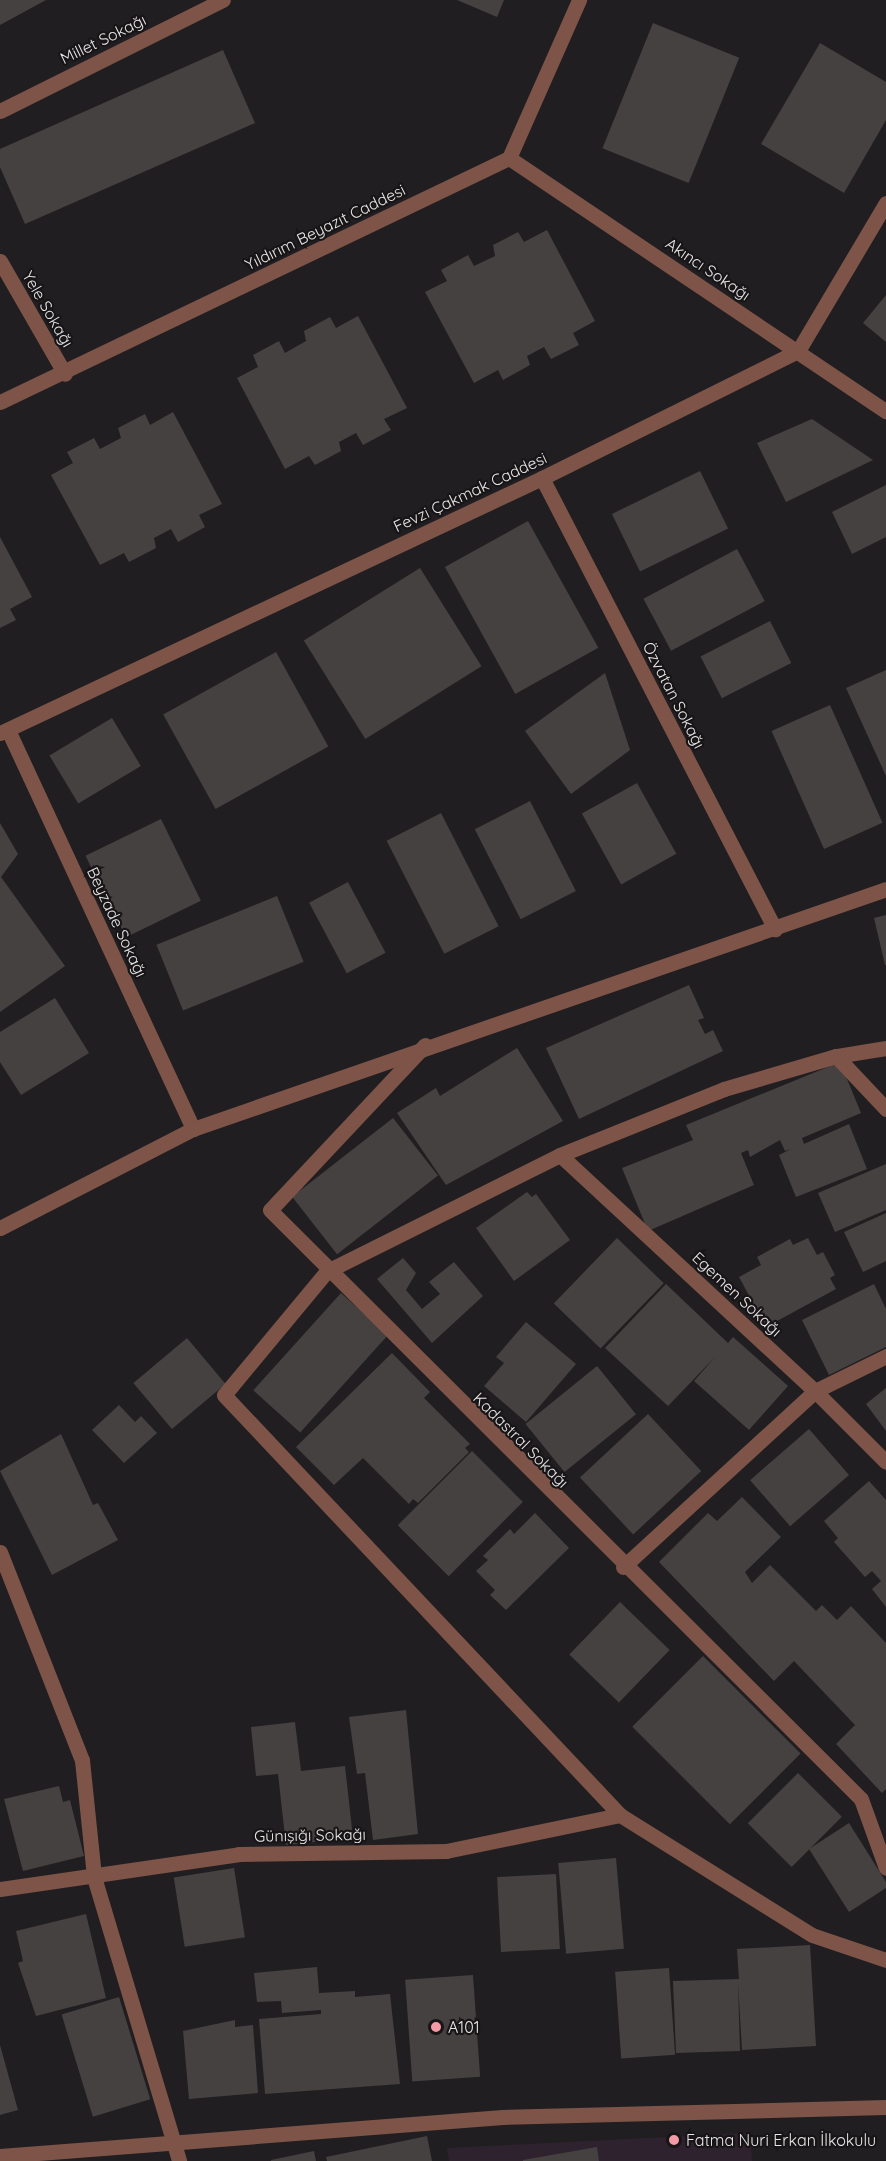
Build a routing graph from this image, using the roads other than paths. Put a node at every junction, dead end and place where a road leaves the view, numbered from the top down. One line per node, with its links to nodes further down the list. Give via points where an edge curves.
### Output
1 (223, 0): 3 (street, Millet Sokağı)
2 (579, 0): 4 (street)
3 (0, 111)
4 (509, 158): 7 (street, Akıncı Sokağı); 8 (street, Yıldırım Beyazıt Caddesi)
5 (886, 203): 7 (street)
6 (0, 261): 8 (street, Yele Sokağı)
7 (798, 351): 10 (street, Akıncı Sokağı); 11 (street, Fevzi Çakmak Caddesi)
8 (65, 374): 9 (street, Yıldırım Beyazıt Caddesi)
9 (0, 402)
10 (886, 411)
11 (542, 478): 12 (street, Fevzi Çakmak Caddesi); 14 (street, Özvatan Sokağı)
12 (4, 731): 19 (street, Beyzade Sokağı)
13 (886, 889): 14 (street)
14 (775, 929): 15 (street)
15 (425, 1045): 19 (street); 22 (street, Kadastral Sokağı, via 270,1210)
16 (886, 1048): 17 (street)
17 (836, 1056): 18 (street); 20 (street, via 724,1089)
18 (886, 1109)
19 (193, 1129): 21 (street)
20 (560, 1155): 22 (street); 24 (street, Egemen Sokağı)
21 (0, 1228)
22 (327, 1271): 27 (street, Kadastral Sokağı); 28 (street, via 224,1395)
23 (886, 1356): 24 (street)
24 (815, 1390): 25 (street, Egemen Sokağı); 27 (street)
25 (886, 1462)
26 (0, 1552): 30 (street, via 82,1760)
27 (623, 1567): 29 (street, Kadastral Sokağı, via 861,1799)
28 (620, 1815): 30 (street, Günışığı Sokağı, via 446,1851 239,1854); 32 (street, via 812,1935)
29 (886, 1868)
30 (94, 1877): 31 (street, Günışığı Sokağı); 34 (street)
31 (0, 1889)
32 (886, 1960)
33 (886, 2107): 34 (street, via 502,2117)
34 (173, 2140): 35 (street); 36 (street)
35 (0, 2156)
36 (179, 2161)

